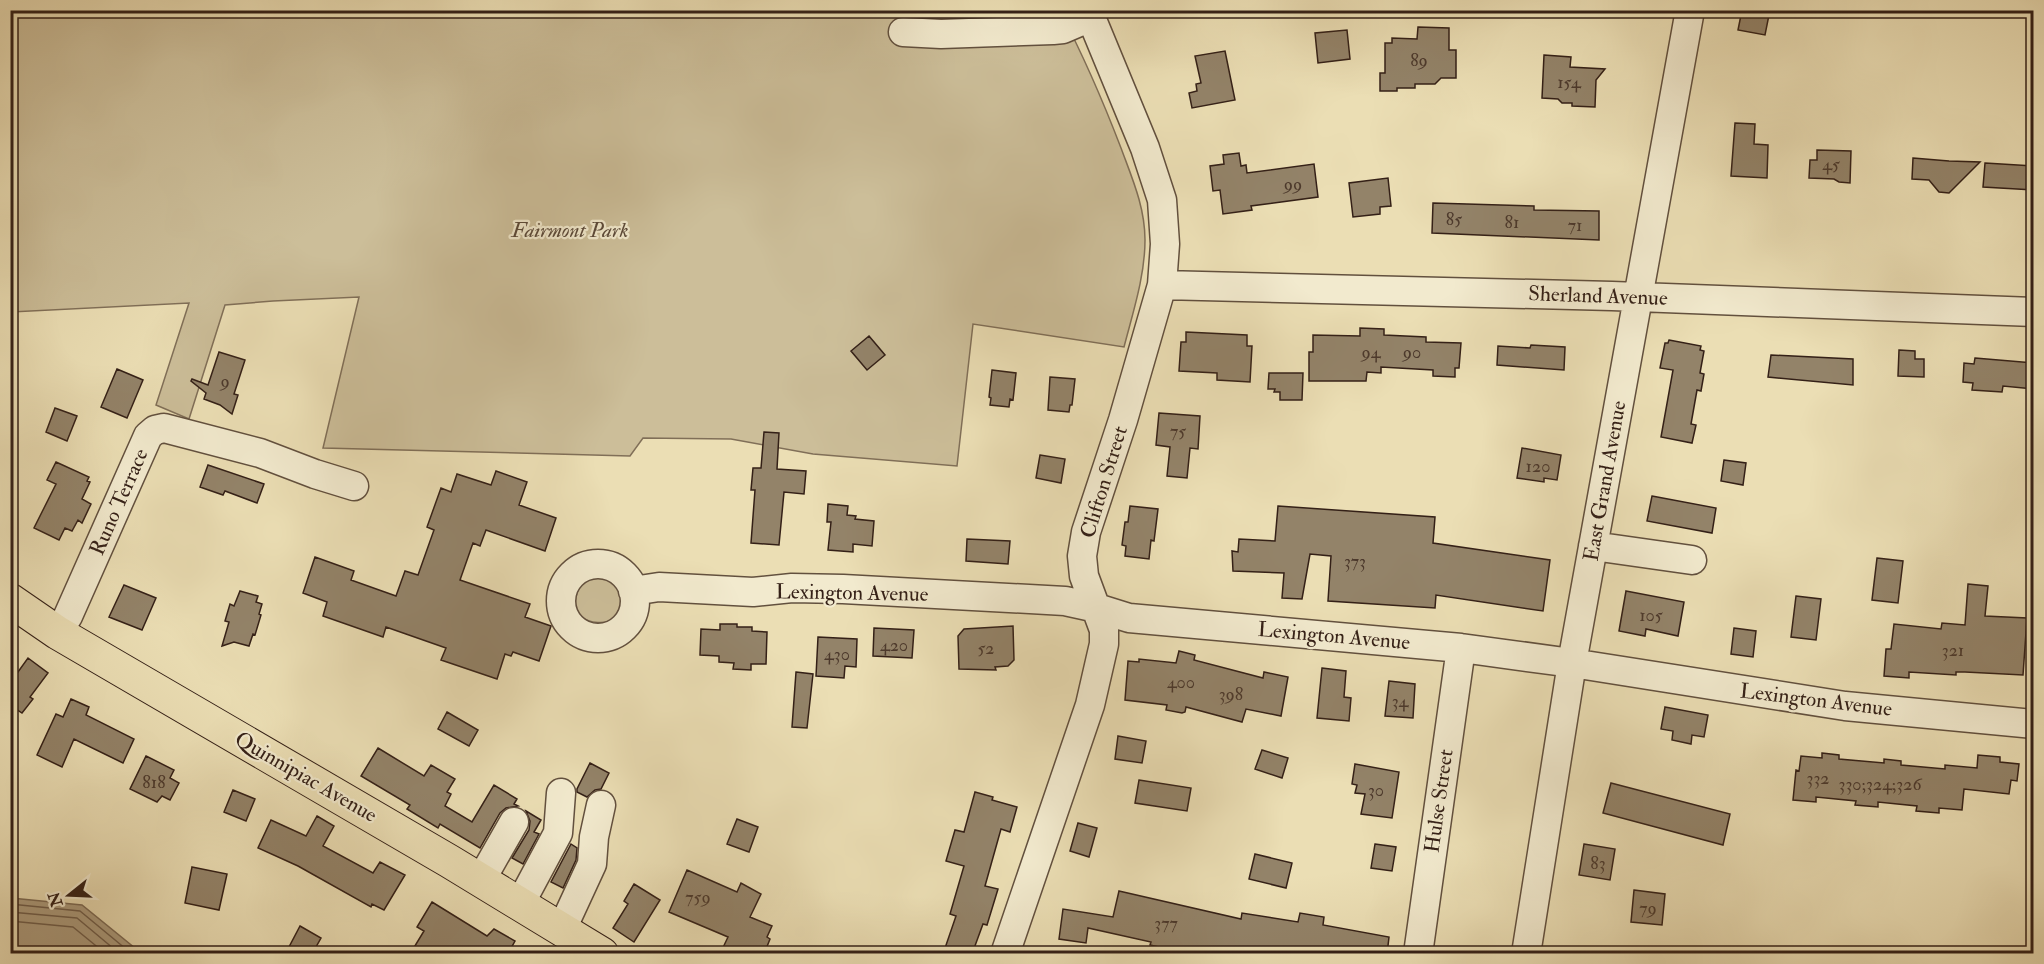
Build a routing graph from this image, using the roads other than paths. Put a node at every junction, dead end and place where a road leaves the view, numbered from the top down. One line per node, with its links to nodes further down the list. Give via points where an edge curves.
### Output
1 (1690, 10): 5 (street, East Grand Avenue)
2 (1089, 14): 3 (street, via 1063,29 1053,30); 4 (street, Clifton Street, via 1145,148 1162,200)
3 (903, 32)
4 (1162, 285): 5 (street, Sherland Avenue); 12 (street, Clifton Street, via 1086,532 1084,576)
5 (1638, 297): 6 (street, Sherland Avenue); 8 (street, East Grand Avenue)
6 (2034, 312)
7 (354, 486): 13 (street, Runo Terrace, via 260,453 164,428 156,430 148,436)
8 (1593, 546): 9 (street); 15 (street, East Grand Avenue)
9 (1692, 560)
10 (633, 591): 12 (street, Lexington Avenue, via 660,587 753,592 843,589 1065,601)
11 (10, 600): 13 (main road, Quinnipiac Avenue)
12 (1097, 608): 14 (street, Lexington Avenue, via 1129,618); 24 (street, Clifton Street, via 1104,644 1090,705)
13 (58, 633): 20 (main road, Quinnipiac Avenue)
14 (1461, 648): 15 (street, Lexington Avenue); 25 (street, Hulse Street)
15 (1572, 663): 16 (street, Lexington Avenue, via 1845,706); 26 (street, East Grand Avenue)
16 (2034, 724)
17 (561, 794): 21 (street, via 558,833)
18 (601, 806): 22 (street, via 592,864)
19 (514, 822): 20 (street)
20 (481, 880): 21 (main road, Quinnipiac Avenue)
21 (520, 904): 22 (main road, Quinnipiac Avenue)
22 (562, 930): 23 (main road, Quinnipiac Avenue)
23 (602, 954)
24 (1005, 954)
25 (1418, 954)
26 (1526, 954)

